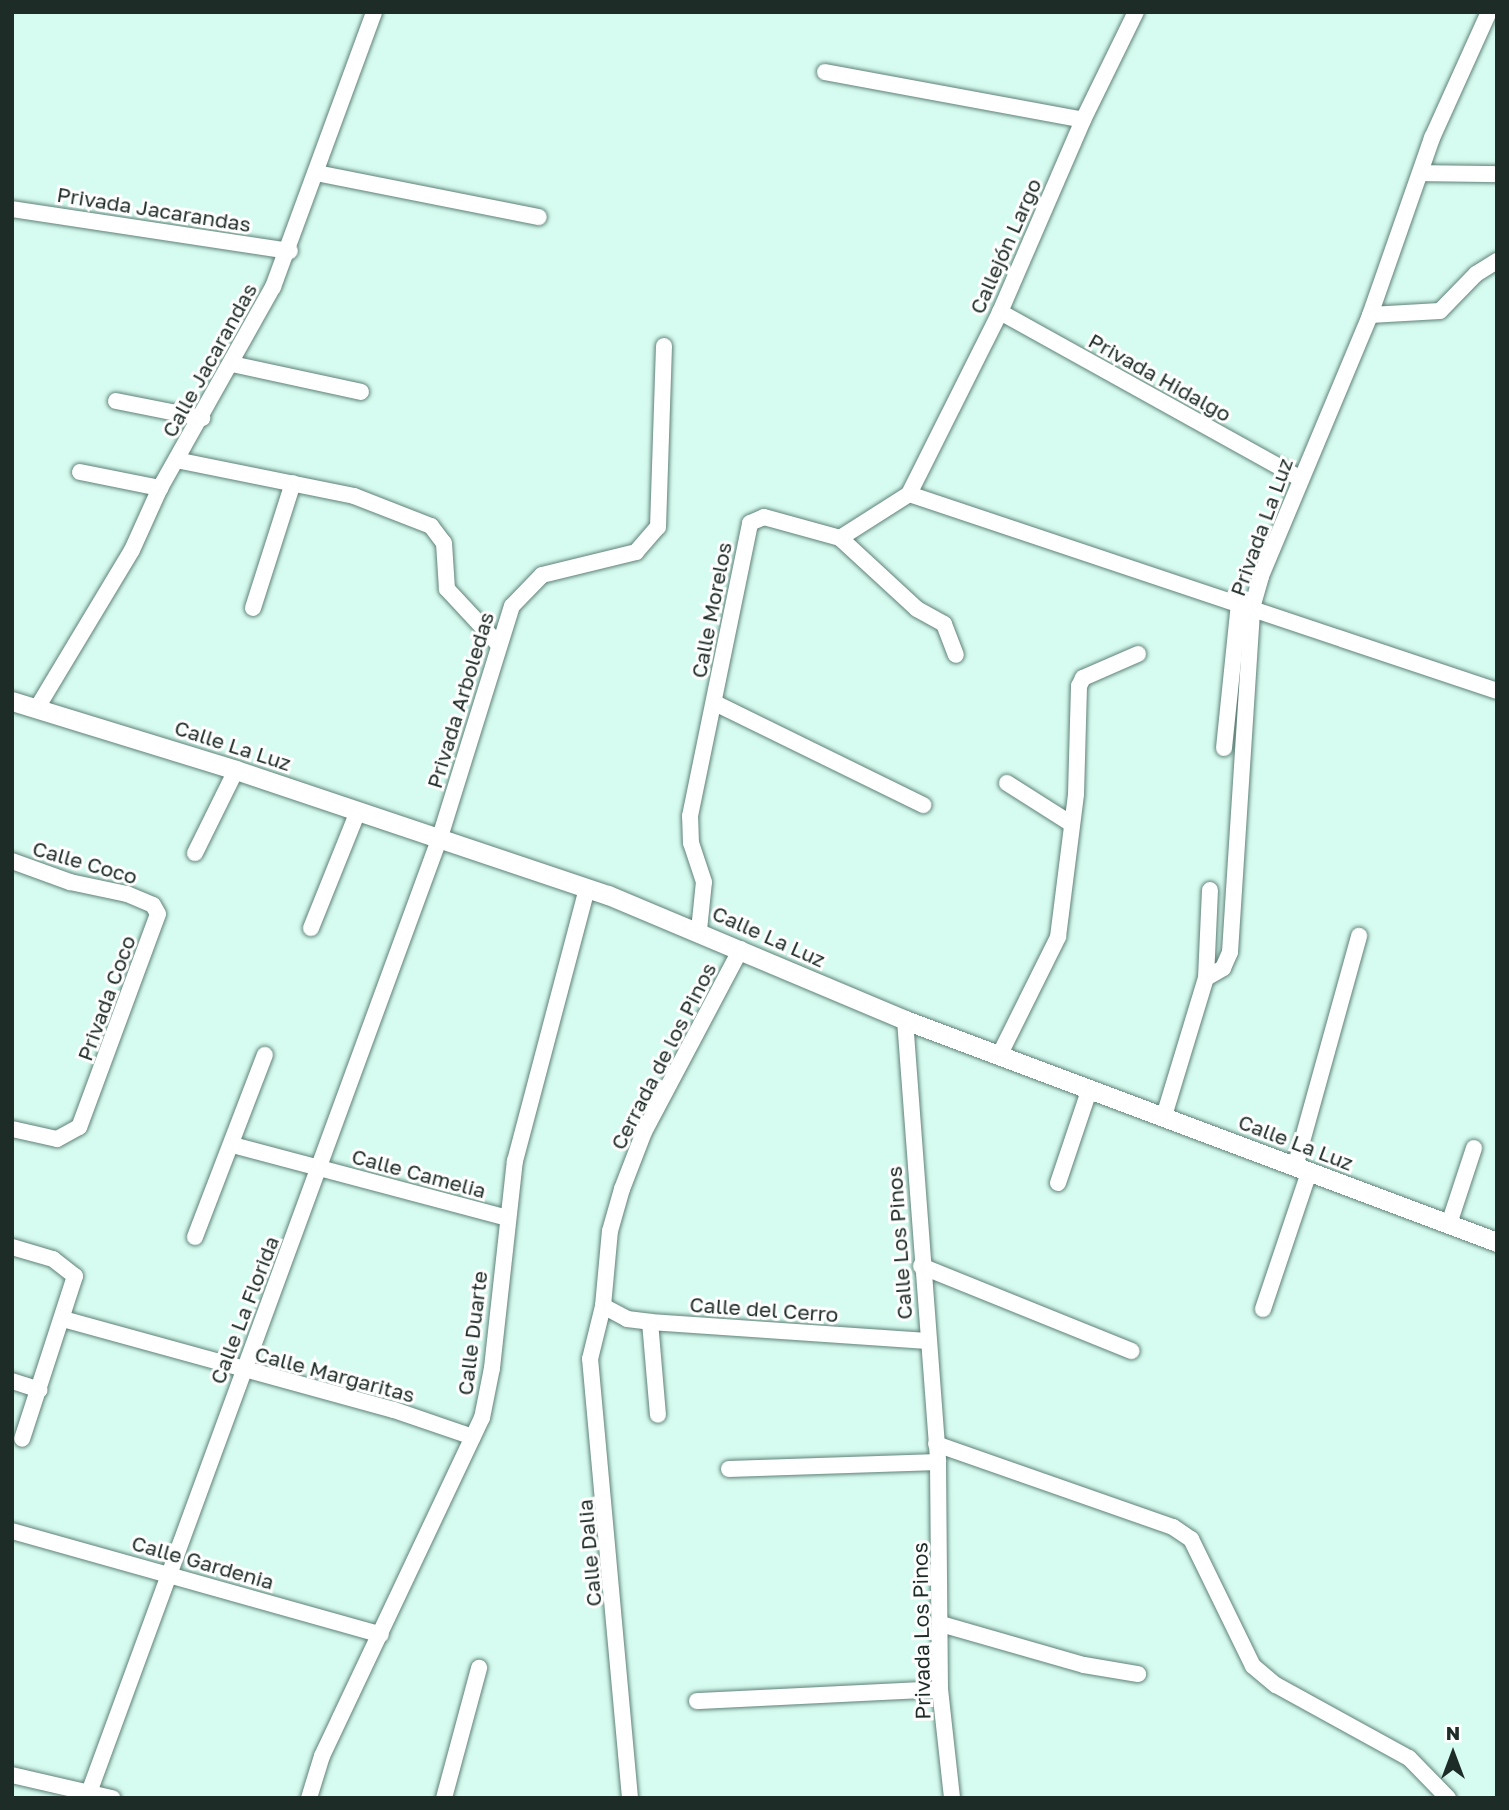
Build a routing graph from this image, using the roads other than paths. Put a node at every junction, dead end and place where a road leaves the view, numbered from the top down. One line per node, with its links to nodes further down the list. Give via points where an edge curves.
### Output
1 (374, 12): 6 (street, Calle Jacarandas)
2 (1136, 12): 5 (street, Callejón Largo)
3 (1489, 12): 7 (street, Privada La Luz)
4 (825, 72): 5 (street)
5 (1083, 120): 13 (street, Callejón Largo)
6 (316, 173): 10 (street); 11 (street, Calle Jacarandas)
7 (1421, 173): 8 (street); 14 (street, Privada La Luz)
8 (1497, 174)
9 (12, 209): 11 (street, Privada Jacarandas)
10 (539, 217)
11 (290, 251): 16 (street, Calle Jacarandas)
12 (1497, 261): 14 (street, via 1476,274 1440,310)
13 (1000, 312): 22 (street, Privada Hidalgo); 25 (street, Callejón Largo)
14 (1370, 315): 22 (street, Privada La Luz)
15 (664, 346): 29 (street, Privada Arboledas, via 658,527 636,552 542,575 517,596)
16 (232, 364): 17 (street); 19 (street, Calle Jacarandas)
17 (361, 392)
18 (116, 401): 19 (street)
19 (202, 418): 20 (street, Calle Jacarandas)
20 (176, 460): 23 (street); 24 (street, Calle Jacarandas)
21 (80, 472): 24 (street)
22 (1300, 478): 27 (street, Privada La Luz)
23 (293, 483): 28 (street); 29 (street, via 367,499 431,526 444,542 447,589)
24 (160, 488): 35 (street, Calle Jacarandas, via 132,550)
25 (909, 494): 26 (street); 27 (street)
26 (841, 538): 31 (street, via 917,609 944,624); 34 (street, Calle Morelos, via 764,517 750,523)
27 (1246, 606): 32 (street); 36 (street); 52 (street, Privada La Luz, via 1230,952 1223,968)
28 (253, 608)
29 (499, 645): 42 (street, Privada Arboledas)
30 (1138, 654): 41 (street, via 1083,678)
31 (956, 655)
32 (1497, 691)
33 (12, 701): 35 (street, Calle La Luz)
34 (715, 703): 39 (street); 49 (street, Calle Morelos, via 690,816 691,843 704,882)
35 (37, 708): 37 (street, Calle La Luz)
36 (1224, 748)
37 (236, 770): 40 (street, Calle La Luz); 43 (street)
38 (1007, 783): 41 (street)
39 (923, 805)
40 (358, 811): 42 (street, Calle La Luz); 48 (street)
41 (1070, 823): 55 (street, via 1058,937)
42 (440, 837): 45 (street, Calle La Luz); 61 (street, Calle La Florida)
43 (195, 853)
44 (12, 862): 47 (street, Calle Coco)
45 (586, 888): 49 (street, Calle La Luz); 64 (street, Calle Duarte, via 515,1161)
46 (1210, 890): 52 (street)
47 (148, 902): 58 (street, Privada Coco, via 157,909 156,921 79,1127 66,1138)
48 (311, 928)
49 (699, 930): 51 (street, Calle La Luz)
50 (1359, 936): 62 (street)
51 (741, 949): 53 (street, Calle La Luz); 70 (street, Cerrada de los Pinos, via 645,1132 622,1189 610,1231)
52 (1206, 978): 57 (street, Privada La Luz)
53 (905, 1020): 55 (street, Calle La Luz); 69 (street, Calle Los Pinos)
54 (265, 1055): 59 (street)
55 (999, 1056): 56 (street, Calle La Luz)
56 (1090, 1088): 57 (street, Calle La Luz); 63 (street)
57 (1164, 1116): 62 (street, Calle La Luz)
58 (12, 1129)
59 (233, 1144): 61 (street, Calle Camelia); 66 (street)
60 (1474, 1148): 65 (street)
61 (321, 1169): 64 (street, Calle Camelia); 76 (street, Calle La Florida)
62 (1302, 1169): 65 (street, Calle La Luz); 71 (street)
63 (1058, 1183)
64 (507, 1218): 80 (street, Calle Duarte, via 492,1368)
65 (1449, 1224): 67 (street, Calle La Luz)
66 (195, 1237)
67 (1497, 1242)
68 (12, 1247): 72 (street, via 72,1270 74,1286)
69 (921, 1266): 74 (street, Calle Los Pinos); 75 (street)
70 (603, 1306): 73 (street, Calle del Cerro, via 627,1319); 98 (street, Calle Dalia, via 590,1374)
71 (1263, 1309)
72 (63, 1319): 76 (street, Calle Margaritas); 78 (street)
73 (649, 1322): 74 (street, Calle del Cerro); 79 (street)
74 (927, 1341): 82 (street, Calle Los Pinos)
75 (1131, 1351)
76 (244, 1371): 80 (street, Calle Margaritas, via 394,1410); 86 (street, Calle La Florida)
77 (12, 1381): 78 (street)
78 (40, 1390): 81 (street)
79 (658, 1415)
80 (473, 1437): 88 (street, Calle Duarte)
81 (22, 1439)
82 (936, 1444): 83 (street, Calle Los Pinos); 100 (street, via 1173,1527 1191,1539 1253,1665 1276,1685 1409,1758)
83 (938, 1462): 84 (street); 87 (street, Privada Los Pinos)
84 (729, 1469)
85 (12, 1531): 86 (street, Calle Gardenia)
86 (166, 1573): 88 (street, Calle Gardenia); 94 (street, Calle La Florida)
87 (941, 1624): 90 (street, via 1084,1665); 91 (street, Privada Los Pinos)
88 (381, 1635): 96 (street, Calle Duarte, via 322,1756)
89 (480, 1668): 97 (street)
90 (1138, 1674)
91 (940, 1689): 92 (street); 99 (street, Privada Los Pinos)
92 (697, 1700)
93 (12, 1775): 94 (street)
94 (88, 1796): 95 (street)
95 (112, 1798)
96 (309, 1798)
97 (444, 1798)
98 (630, 1798)
99 (952, 1798)
100 (1448, 1798)

